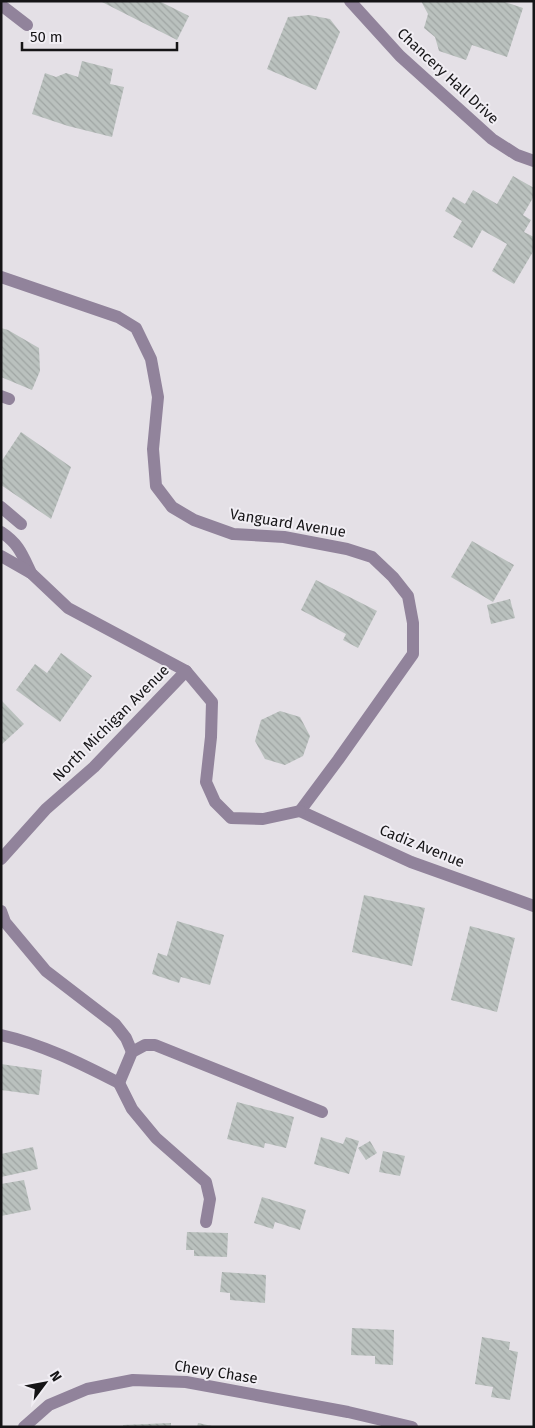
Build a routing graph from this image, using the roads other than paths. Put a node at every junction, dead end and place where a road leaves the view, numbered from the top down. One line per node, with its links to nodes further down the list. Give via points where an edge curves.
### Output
1 (350, 1): 4 (street, Chancery Hall Drive, via 400,56 492,139 517,155)
2 (1, 5): 3 (street)
3 (27, 25)
4 (534, 160)
5 (1, 278): 12 (street, Vanguard Avenue, via 118,317 136,328 152,359 158,397 153,449 156,486 172,507 194,520 233,534 284,537 347,548 372,557 408,596 413,623 413,654)
6 (1, 506): 7 (street)
7 (21, 524)
8 (1, 532): 10 (street, via 12,539 21,551)
9 (1, 556): 10 (street)
10 (30, 573): 11 (street, via 68,608)
11 (186, 671): 12 (street, North Michigan Avenue, via 212,702 206,782 216,802 231,818 263,819); 13 (street, North Michigan Avenue, via 94,766 46,809)
12 (300, 810): 14 (street, Cadiz Avenue, via 411,862)
13 (1, 859)
14 (534, 906)
15 (1, 911): 17 (street, via 5,922 46,971 114,1024 126,1038)
16 (1, 1035): 18 (street, via 87,1066)
17 (132, 1052): 18 (street); 19 (street, via 145,1045 155,1045)
18 (119, 1084): 20 (street, via 132,1109 156,1138 206,1182 210,1199)
19 (322, 1112)
20 (206, 1222)
21 (24, 1427): 22 (street, Chevy Chase, via 49,1405 87,1389 133,1380 186,1382)
22 (412, 1427)

